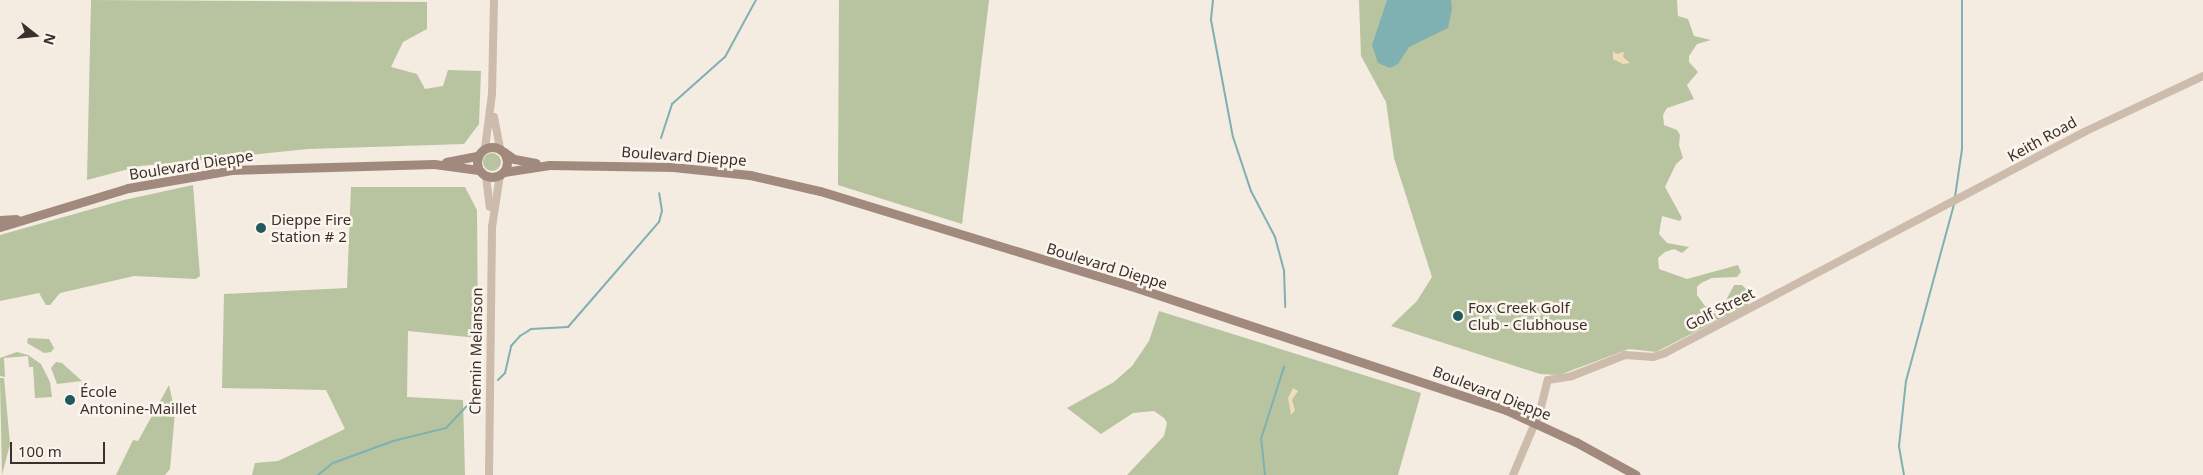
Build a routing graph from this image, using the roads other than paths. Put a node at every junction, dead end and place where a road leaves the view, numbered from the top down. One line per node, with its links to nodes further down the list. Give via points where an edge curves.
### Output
1 (494, 0): 3 (street)
2 (2203, 76): 15 (street, Keith Road, via 2084,132)
3 (492, 94): 4 (street); 5 (street, via 495,135)
4 (485, 148): 5 (main road); 6 (main road)
5 (502, 151): 8 (main road, via 519,161); 10 (main road, via 508,161)
6 (478, 156): 7 (main road); 9 (main road)
7 (434, 164): 9 (main road); 12 (main road, Boulevard Dieppe, via 231,170 128,188)
8 (549, 165): 10 (main road); 16 (main road, Boulevard Dieppe, via 709,169 820,191 1131,286 1444,388)
9 (482, 173): 10 (main road); 14 (street)
10 (502, 174): 14 (street)
11 (0, 220): 12 (main road)
12 (16, 220): 13 (main road)
13 (0, 227)
14 (492, 227): 17 (street, Chemin Melanson)
15 (1897, 232): 16 (street, Golf Street, via 1662,355 1625,355 1572,376 1548,380)
16 (1535, 422): 18 (street); 19 (main road, Boulevard Dieppe)
17 (489, 475)
18 (1512, 475)
19 (1636, 475)

